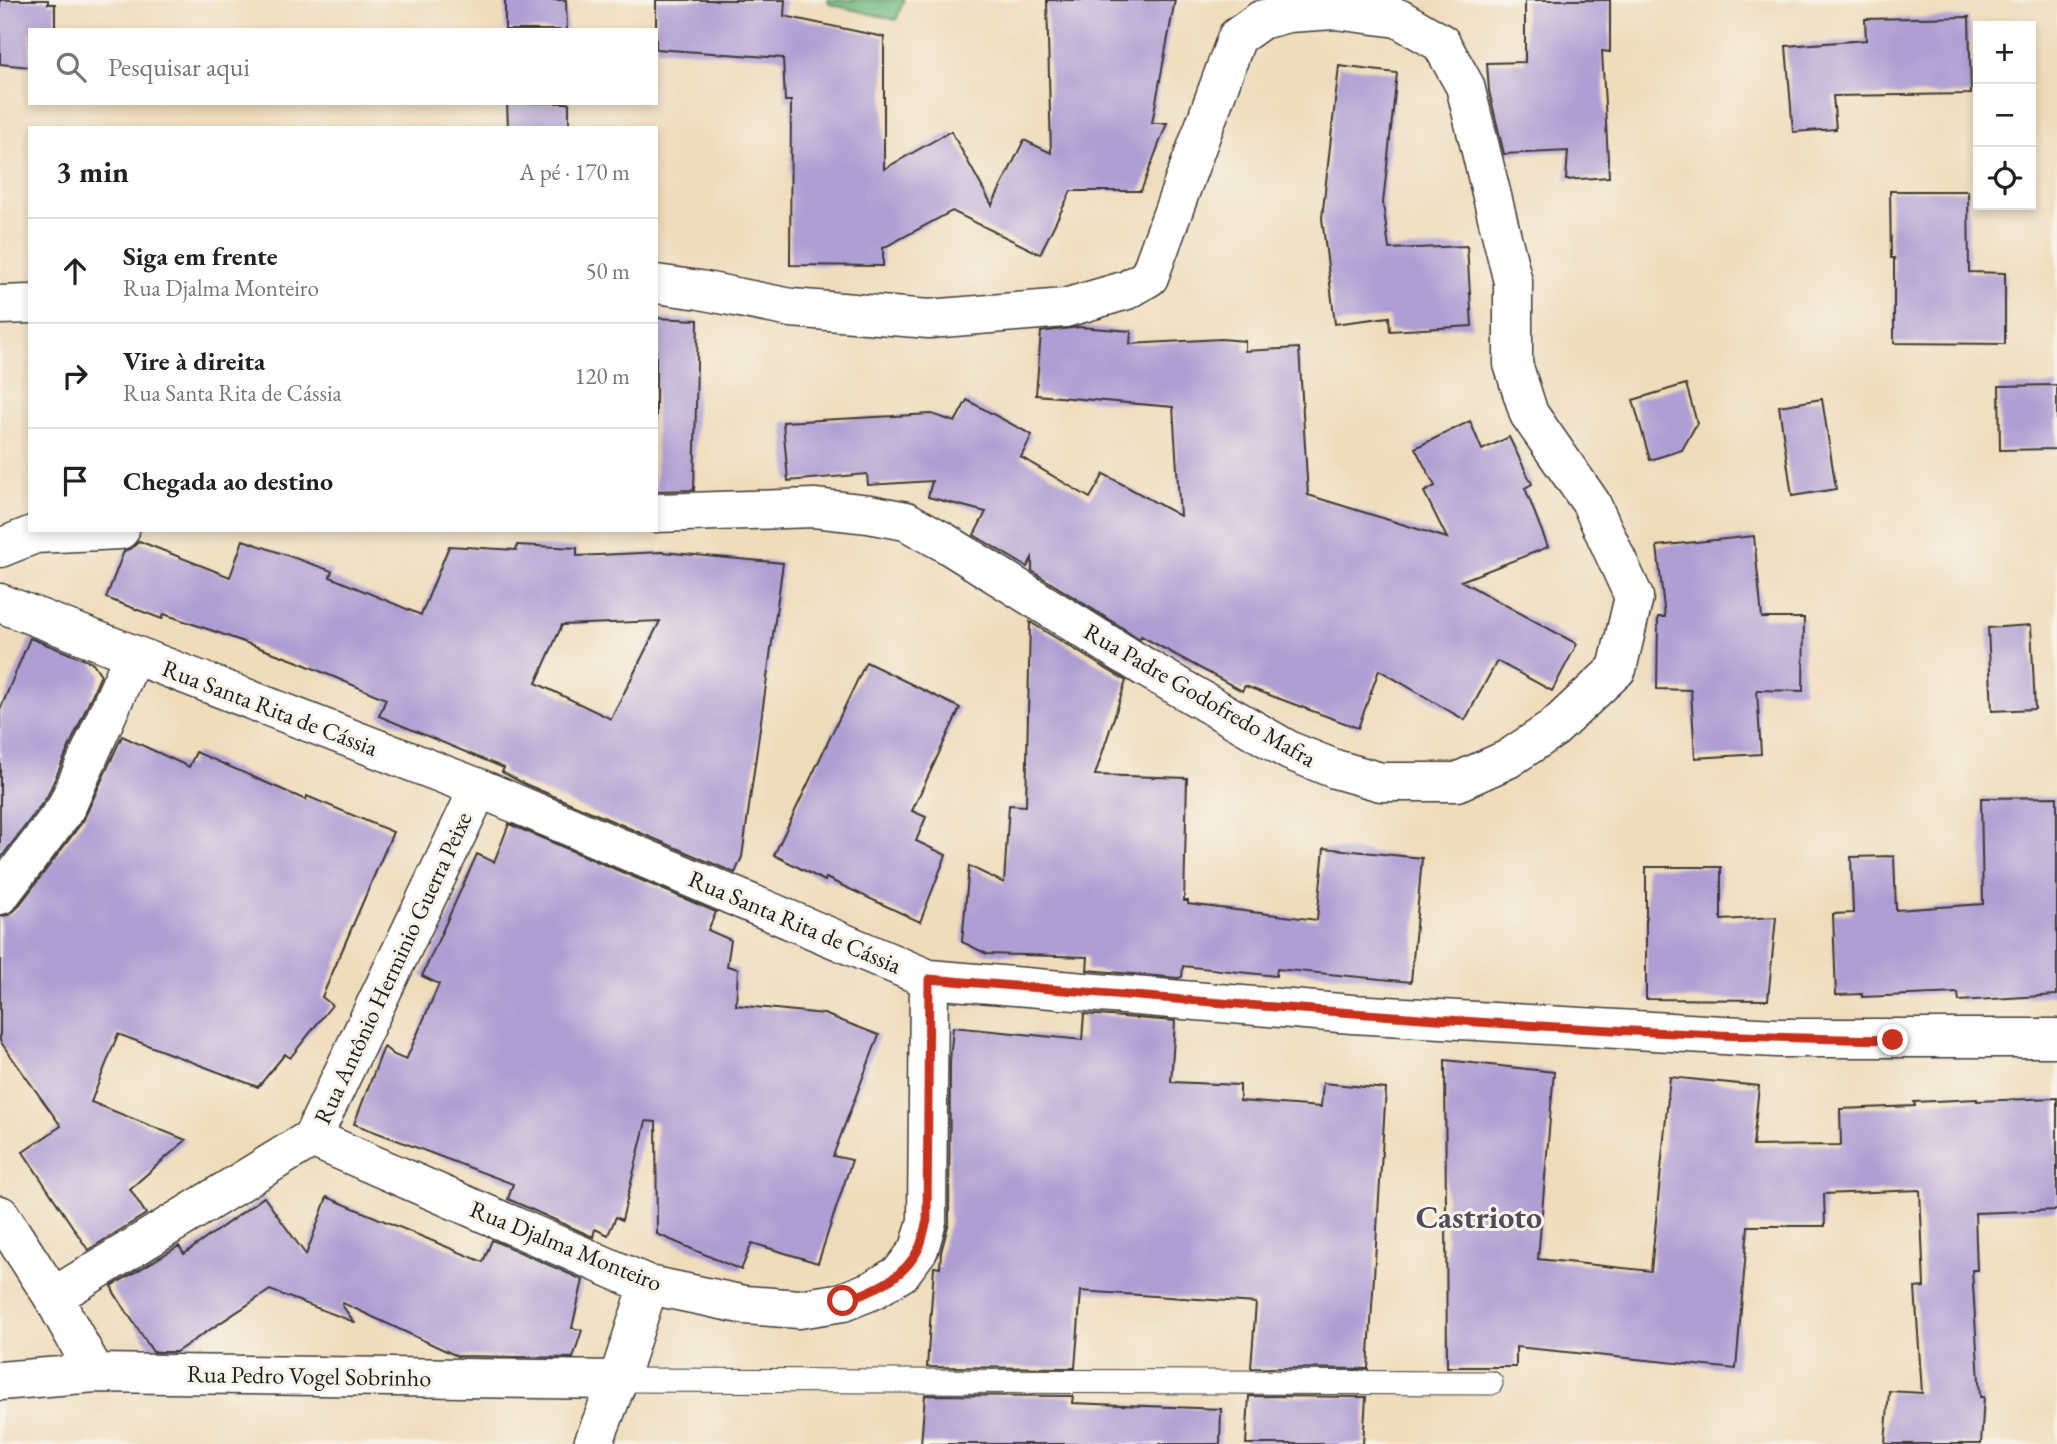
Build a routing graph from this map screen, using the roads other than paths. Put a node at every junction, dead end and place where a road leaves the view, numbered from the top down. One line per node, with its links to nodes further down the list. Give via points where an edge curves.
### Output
1 (658, 284): 4 (street, Rua Padre Godofredo Mafra, via 791,308 929,318 1065,308 1127,290 1149,277 1162,248 1237,37 1261,20 1288,13 1335,10 1398,18 1441,43 1465,86 1513,282 1513,364 1529,414 1591,503 1634,597 1617,669 1553,729 1508,759 1457,782 1381,782 1290,751 906,521 814,508)
2 (28, 304): 3 (street)
3 (0, 305)
4 (658, 513)
5 (78, 532): 6 (street, via 36,534)
6 (0, 548)
7 (0, 603): 8 (street, Rua Santa Rita de Cássia)
8 (133, 656): 9 (street, Rua Santa Rita de Cássia); 10 (street, via 66,808)
9 (479, 788): 11 (street, Rua Santa Rita de Cássia); 13 (street, Rua Antônio Herminio Guerra Peixe)
10 (0, 895)
11 (929, 979): 12 (street, Rua Santa Rita de Cássia, via 1352,1014 1763,1037); 15 (street, Rua Djalma Monteiro, via 927,1221 919,1248 901,1273 843,1301 799,1309 745,1305)
12 (2057, 1038)
13 (312, 1138): 15 (street, Rua Djalma Monteiro); 16 (street, Rua Antônio Herminio Guerra Peixe)
14 (0, 1215): 16 (street)
15 (649, 1285): 18 (street)
16 (53, 1297): 17 (street)
17 (95, 1373): 18 (street, Rua Pedro Vogel Sobrinho); 19 (street, Rua Pedro Vogel Sobrinho)
18 (618, 1380): 20 (lane); 21 (street)
19 (0, 1381)
20 (1491, 1383)
21 (593, 1444)

